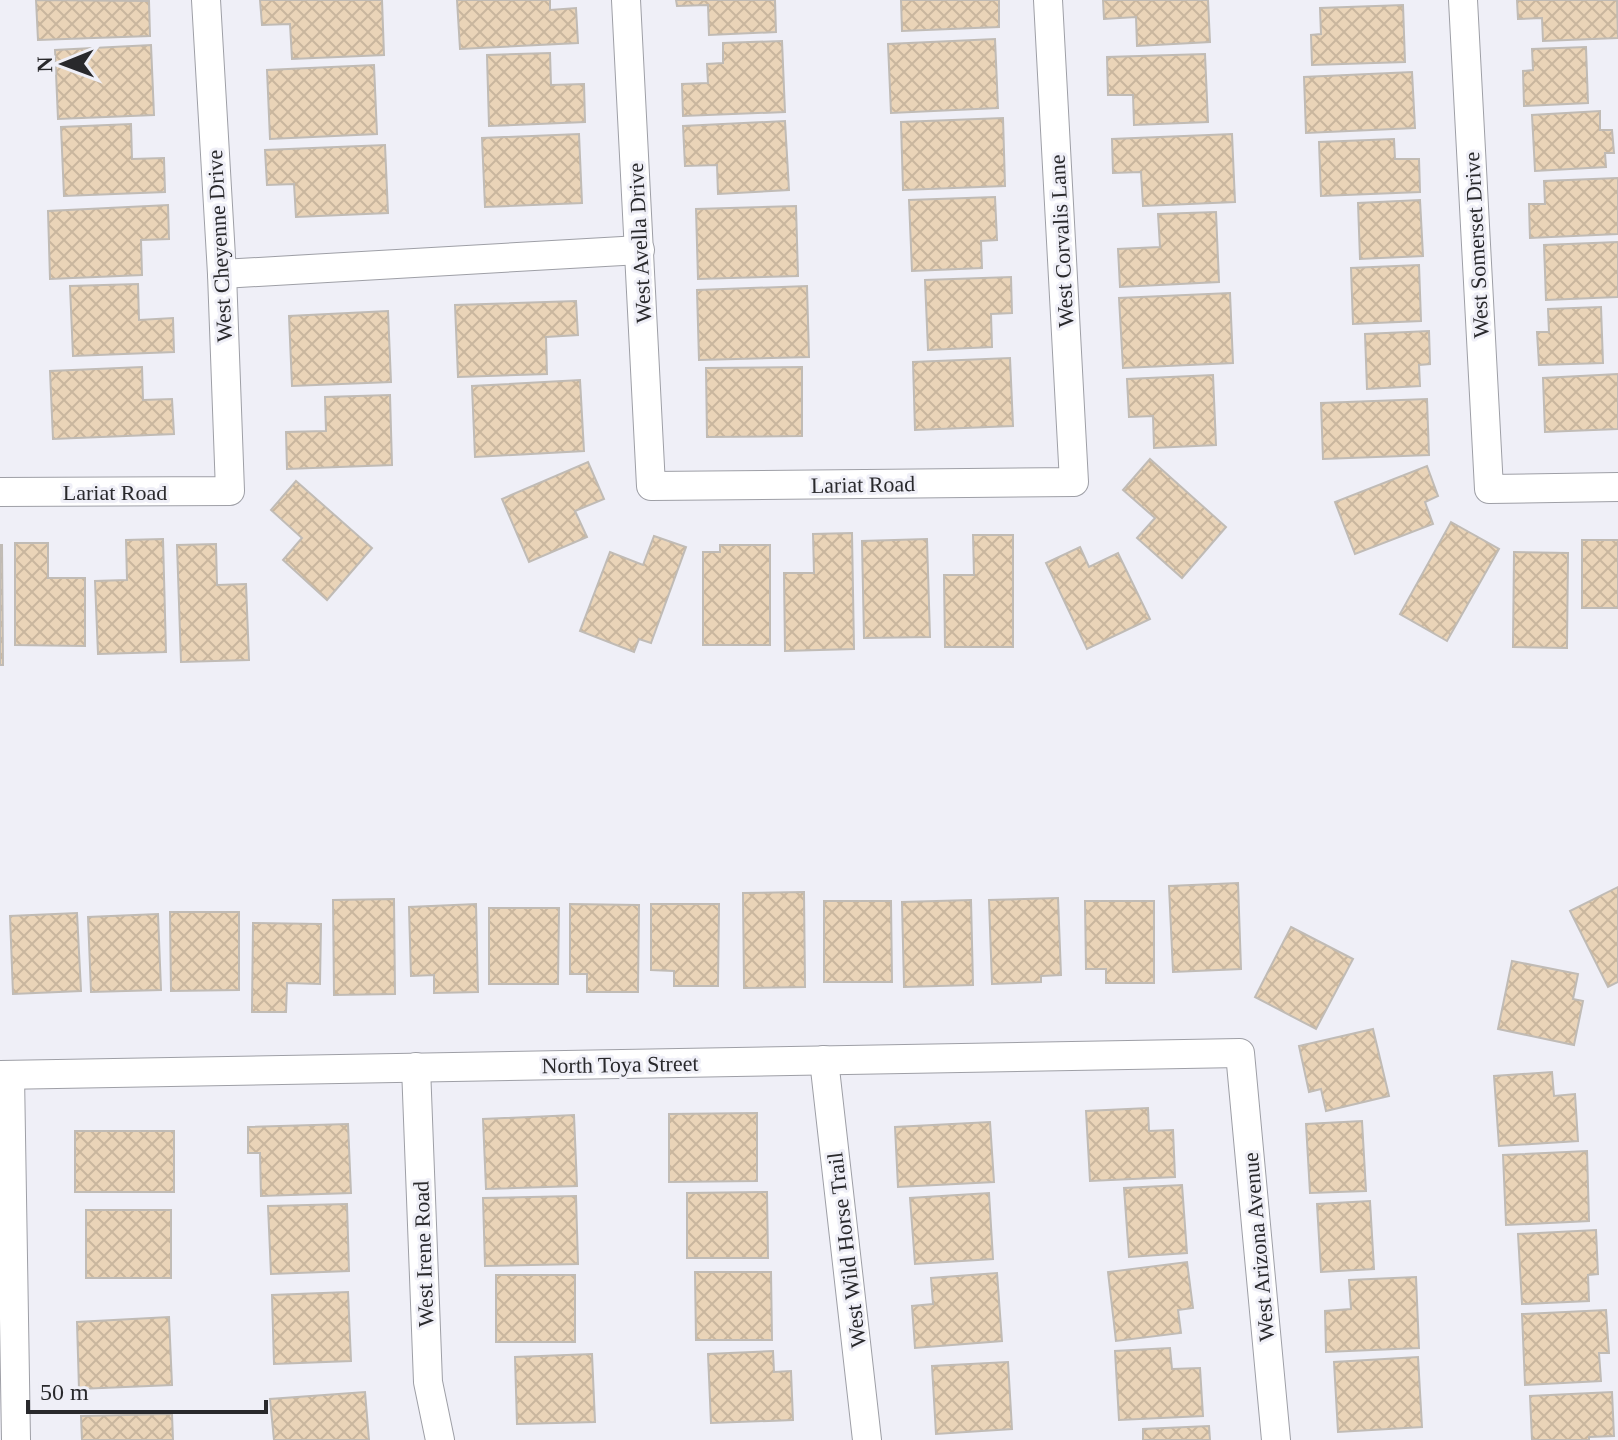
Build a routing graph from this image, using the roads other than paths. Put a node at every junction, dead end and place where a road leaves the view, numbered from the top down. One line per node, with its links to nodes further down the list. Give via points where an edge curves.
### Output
1 (206, 0): 6 (street, West Cheyenne Drive)
2 (626, 0): 5 (street, West Avella Drive)
3 (1048, 0): 7 (street, West Corvalis Lane)
4 (1463, 0): 9 (street, West Somerset Drive, via 1489,489)
5 (640, 250): 6 (street); 8 (street, West Avella Drive)
6 (222, 274): 10 (street, West Cheyenne Drive)
7 (1074, 482): 8 (street, Lariat Road)
8 (651, 486)
9 (1618, 487)
10 (230, 491): 11 (street, Lariat Road)
11 (0, 492)
12 (1240, 1053): 13 (street, North Toya Street); 19 (street, West Arizona Avenue)
13 (824, 1060): 14 (street, North Toya Street); 18 (street, West Wild Horse Trail)
14 (416, 1067): 15 (street, North Toya Street); 17 (street, West Irene Road, via 428,1382)
15 (5, 1075): 16 (street)
16 (16, 1440)
17 (440, 1440)
18 (867, 1440)
19 (1276, 1440)

